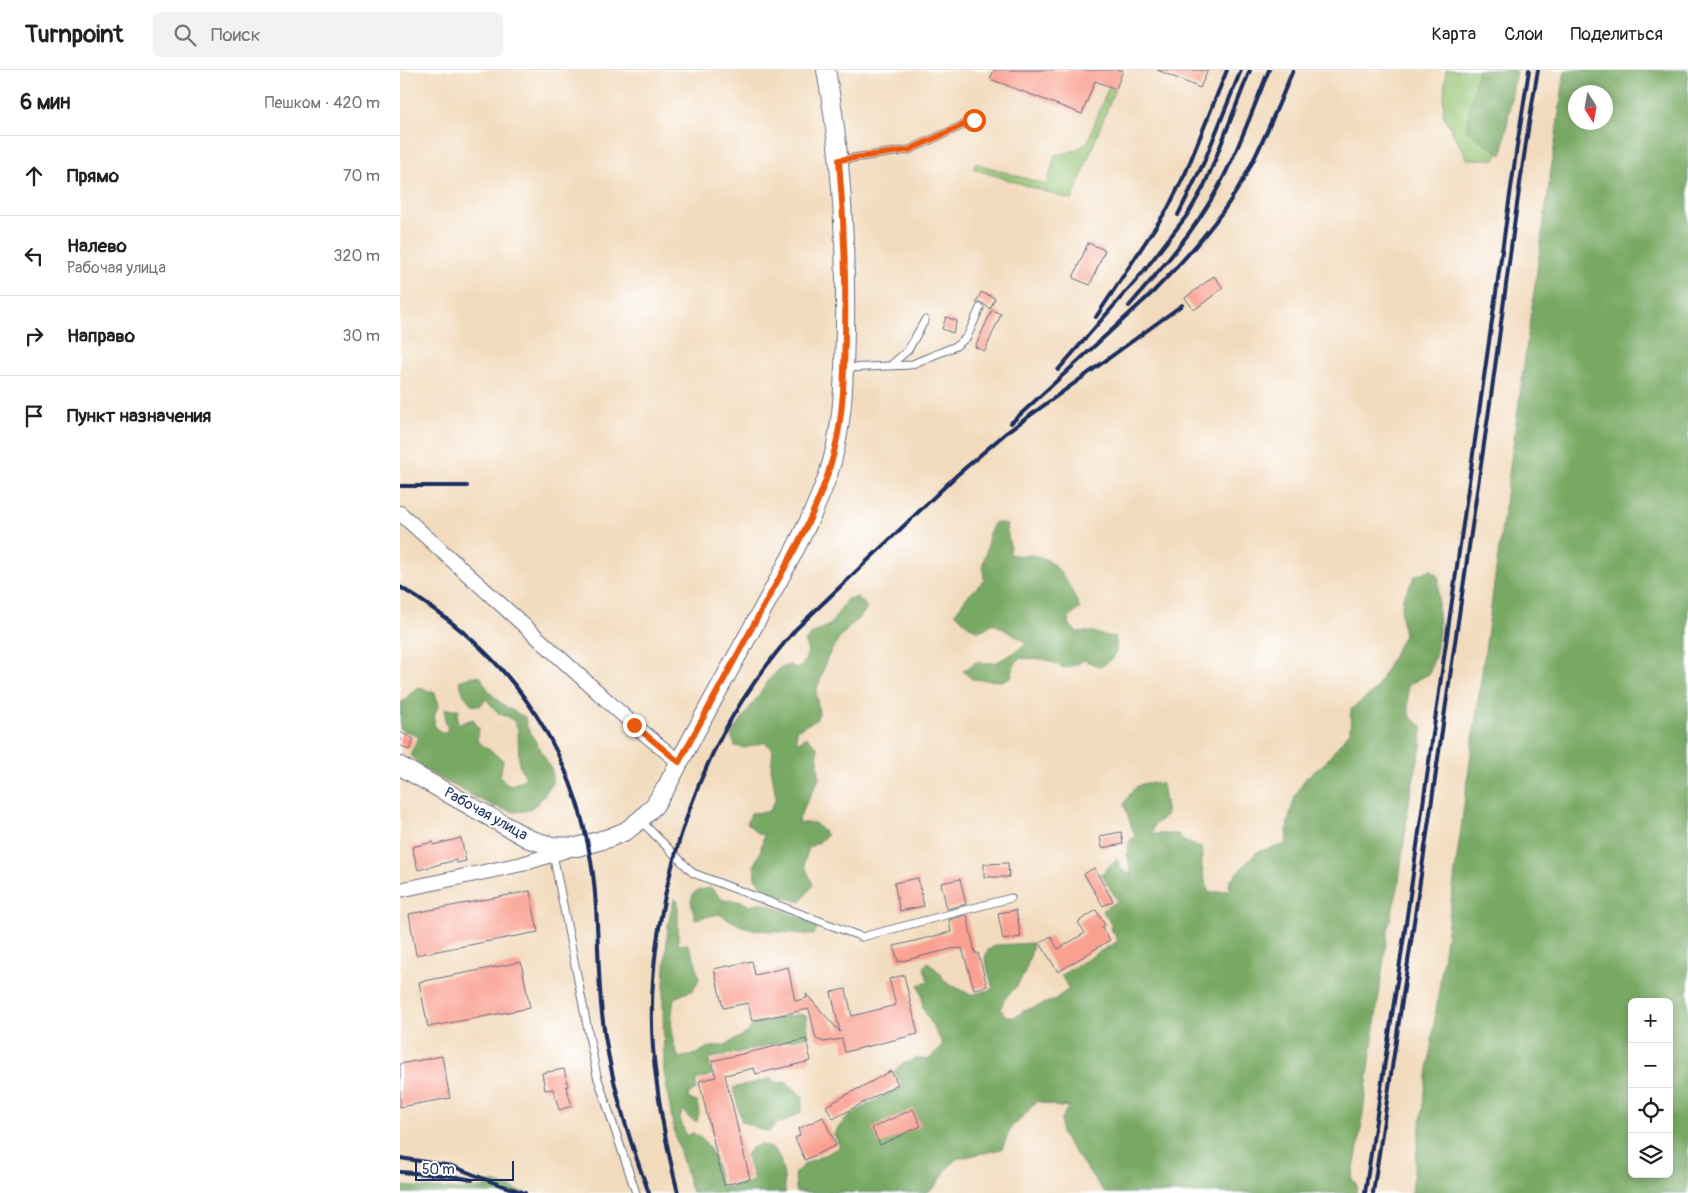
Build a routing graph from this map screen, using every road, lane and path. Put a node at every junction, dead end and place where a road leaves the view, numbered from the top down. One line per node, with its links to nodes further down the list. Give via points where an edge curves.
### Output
1 (826, 70): 3 (street, Рабочая улица)
2 (974, 120): 3 (lane, via 909,150)
3 (839, 160): 7 (street, Рабочая улица, via 845,237)
4 (980, 308): 6 (lane, via 967,337 956,346 910,365)
5 (925, 320): 6 (lane, via 908,350)
6 (890, 366): 7 (lane)
7 (844, 368): 9 (street, Рабочая улица, via 843,406 837,440 813,511)
8 (400, 514): 9 (street)
9 (679, 762): 11 (street, Рабочая улица, via 654,806)
10 (400, 766): 12 (street, Рабочая улица, via 529,839 552,846)
11 (640, 820): 12 (street, Рабочая улица, via 609,838); 15 (lane, via 693,873 862,937)
12 (577, 847): 13 (street, Рабочая улица)
13 (553, 854): 14 (street, Рабочая улица, via 522,864); 16 (lane, via 597,1076)
14 (400, 890)
15 (1011, 898)
16 (636, 1193)

